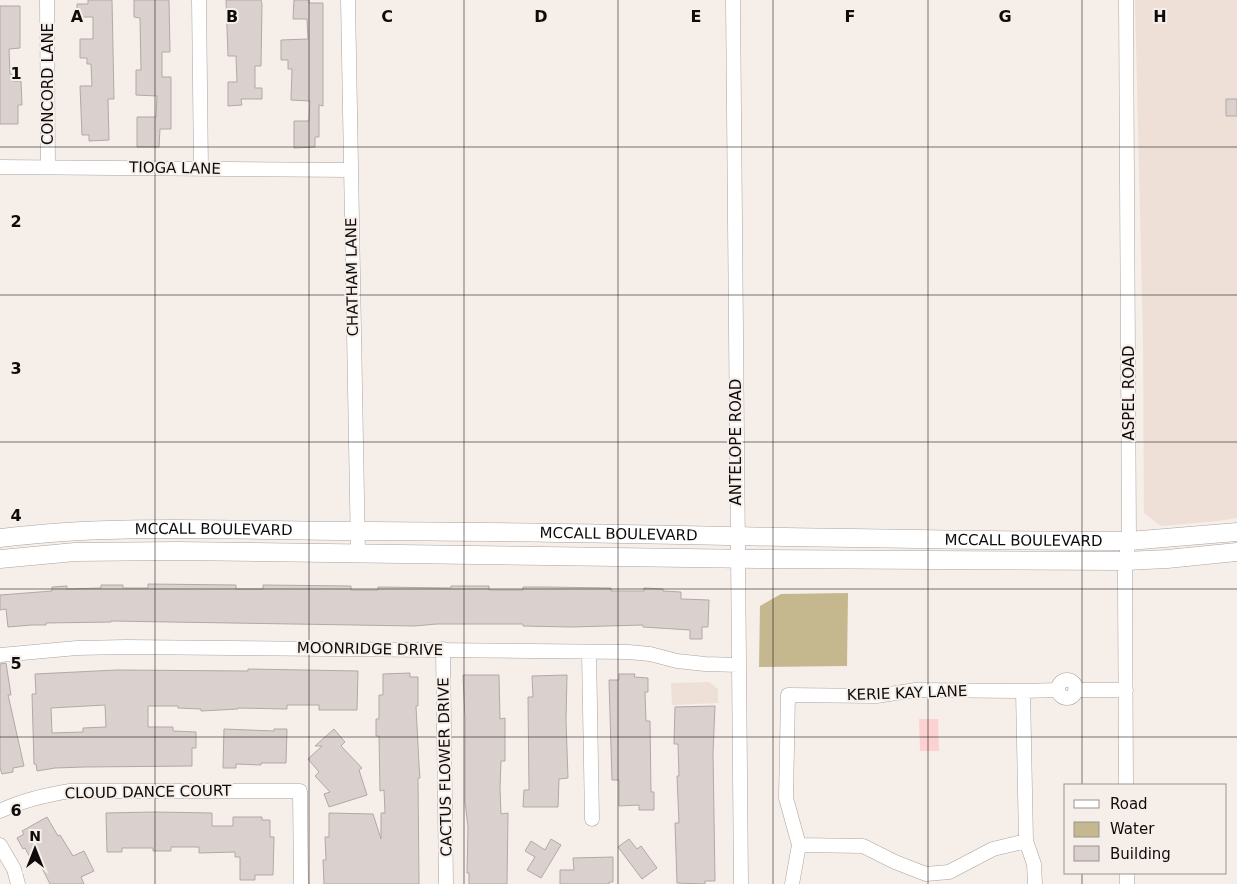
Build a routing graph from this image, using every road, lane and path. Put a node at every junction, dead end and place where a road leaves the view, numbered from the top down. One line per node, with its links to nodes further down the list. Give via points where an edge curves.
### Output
1 (47, 0): 7 (street, CONCORD LANE)
2 (199, 0): 8 (street)
3 (348, 0): 9 (street, CHATHAM LANE)
4 (733, 0): 12 (street, ANTELOPE ROAD)
5 (1126, 0): 14 (street, ASPEL ROAD)
6 (0, 166): 7 (street, TIOGA LANE)
7 (48, 167): 8 (street, TIOGA LANE)
8 (201, 169): 9 (street, TIOGA LANE)
9 (350, 170): 10 (street, CHATHAM LANE)
10 (357, 531): 12 (main road, MCCALL BOULEVARD); 13 (main road, MCCALL BOULEVARD, via 66,531); 16 (street, CHATHAM LANE)
11 (1237, 532): 14 (main road, MCCALL BOULEVARD)
12 (737, 536): 14 (main road, MCCALL BOULEVARD); 18 (street, ANTELOPE ROAD)
13 (0, 538)
14 (1129, 541): 19 (street, ASPEL ROAD)
15 (1237, 552): 19 (main road, MCCALL BOULEVARD)
16 (358, 553): 17 (main road, MCCALL BOULEVARD, via 111,551); 18 (main road, MCCALL BOULEVARD)
17 (0, 559)
18 (737, 559): 19 (main road, MCCALL BOULEVARD); 23 (street, ANTELOPE ROAD)
19 (1125, 561): 24 (street, ASPEL ROAD)
20 (443, 650): 21 (street, MOONRIDGE DRIVE); 22 (street, MOONRIDGE DRIVE, via 126,647); 34 (street, CACTUS FLOWER DRIVE)
21 (589, 652): 23 (street, MOONRIDGE DRIVE, via 650,654 677,661); 28 (street)
22 (0, 655)
23 (739, 665): 35 (street, ANTELOPE ROAD)
24 (1126, 690): 25 (street, via 1075,690 1067,698 1058,690); 26 (street, ASPEL ROAD)
25 (1022, 691): 29 (street); 31 (street, KERIE KAY LANE, via 916,690 876,696 788,695 786,798)
26 (1126, 784)
27 (0, 811): 33 (street, CLOUD DANCE COURT, via 22,801 70,792 300,791)
28 (592, 818)
29 (1026, 841): 31 (street, via 993,849 949,872 926,874 863,846); 37 (street, via 1034,864)
30 (0, 845): 32 (street, via 14,869)
31 (799, 845): 36 (street, KERIE KAY LANE)
32 (18, 884)
33 (301, 884)
34 (446, 884)
35 (741, 884)
36 (792, 884)
37 (1035, 884)

